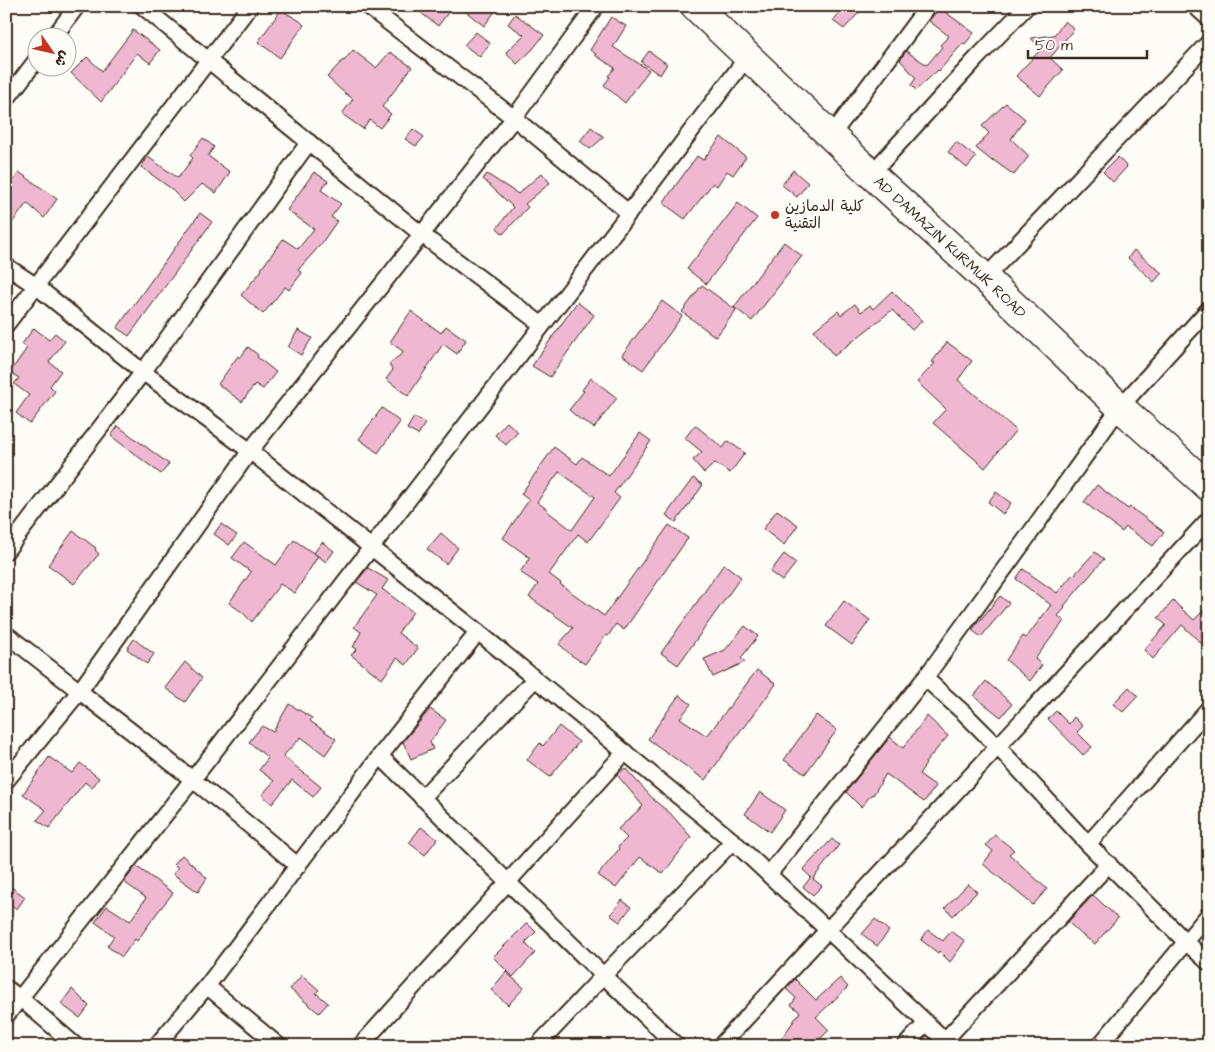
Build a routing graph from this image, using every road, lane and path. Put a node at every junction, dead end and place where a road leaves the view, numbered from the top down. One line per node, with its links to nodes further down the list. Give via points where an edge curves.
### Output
1 (77, 6): 11 (street)
2 (142, 6): 14 (street)
3 (250, 6): 14 (street)
4 (367, 6): 17 (street)
5 (596, 6): 17 (street)
6 (928, 6): 18 (street)
7 (1027, 6): 20 (street)
8 (1195, 6): 10 (street)
9 (700, 8): 13 (highway, AD DAMAZIN KURMUK ROAD)
10 (1209, 19)
11 (60, 28)
12 (1209, 42): 24 (street)
13 (748, 56): 18 (highway, AD DAMAZIN KURMUK ROAD); 21 (street)
14 (209, 60): 19 (street); 25 (street)
15 (28, 71): 16 (street)
16 (6, 100)
17 (514, 118): 21 (street); 22 (street)
18 (831, 136): 20 (highway, AD DAMAZIN KURMUK ROAD)
19 (309, 142): 22 (street); 29 (street)
20 (871, 174): 24 (highway, AD DAMAZIN KURMUK ROAD)
21 (628, 213): 28 (street)
22 (421, 234): 28 (street); 31 (street)
23 (6, 266): 25 (street)
24 (985, 278): 30 (highway, AD DAMAZIN KURMUK ROAD)
25 (36, 286): 27 (street); 29 (street)
26 (1209, 309): 30 (street)
27 (6, 324)
28 (542, 325): 34 (street)
29 (143, 372): 31 (street); 35 (street)
30 (1120, 407): 32 (highway, AD DAMAZIN KURMUK ROAD); 38 (street)
31 (250, 451): 34 (street); 40 (street)
32 (1209, 487)
33 (1209, 519): 42 (street)
34 (371, 547): 36 (street); 45 (street)
35 (6, 552)
36 (478, 632): 39 (street); 44 (street)
37 (6, 634): 40 (street)
38 (925, 678): 42 (street); 52 (street)
39 (535, 679): 43 (street); 47 (street)
40 (79, 692): 45 (street); 46 (street)
41 (1209, 708): 49 (street)
42 (998, 747): 49 (street); 55 (street)
43 (625, 752): 48 (street); 53 (street)
44 (380, 756): 47 (street); 51 (street)
45 (193, 779): 51 (street); 61 (street)
46 (6, 781)
47 (422, 798): 53 (street)
48 (733, 841): 52 (street); 58 (street)
49 (1088, 844): 50 (street)
50 (1109, 864): 56 (street); 64 (street)
51 (298, 866): 59 (street)
52 (769, 874): 55 (street)
53 (509, 881): 58 (street); 68 (street)
54 (1209, 914): 56 (street)
55 (827, 930): 63 (street); 71 (street)
56 (1186, 942): 57 (street); 73 (street)
57 (1209, 963)
58 (603, 976): 69 (street); 70 (street)
59 (207, 986): 66 (street); 67 (street)
60 (6, 988): 61 (street)
61 (20, 998): 62 (street); 65 (street)
62 (6, 1016)
63 (926, 1023): 64 (street); 72 (street)
64 (948, 1043)
65 (76, 1046)
66 (156, 1046)
67 (279, 1046)
68 (360, 1046)
69 (537, 1046)
70 (677, 1046)
71 (720, 1046)
72 (905, 1046)
73 (1099, 1046)

